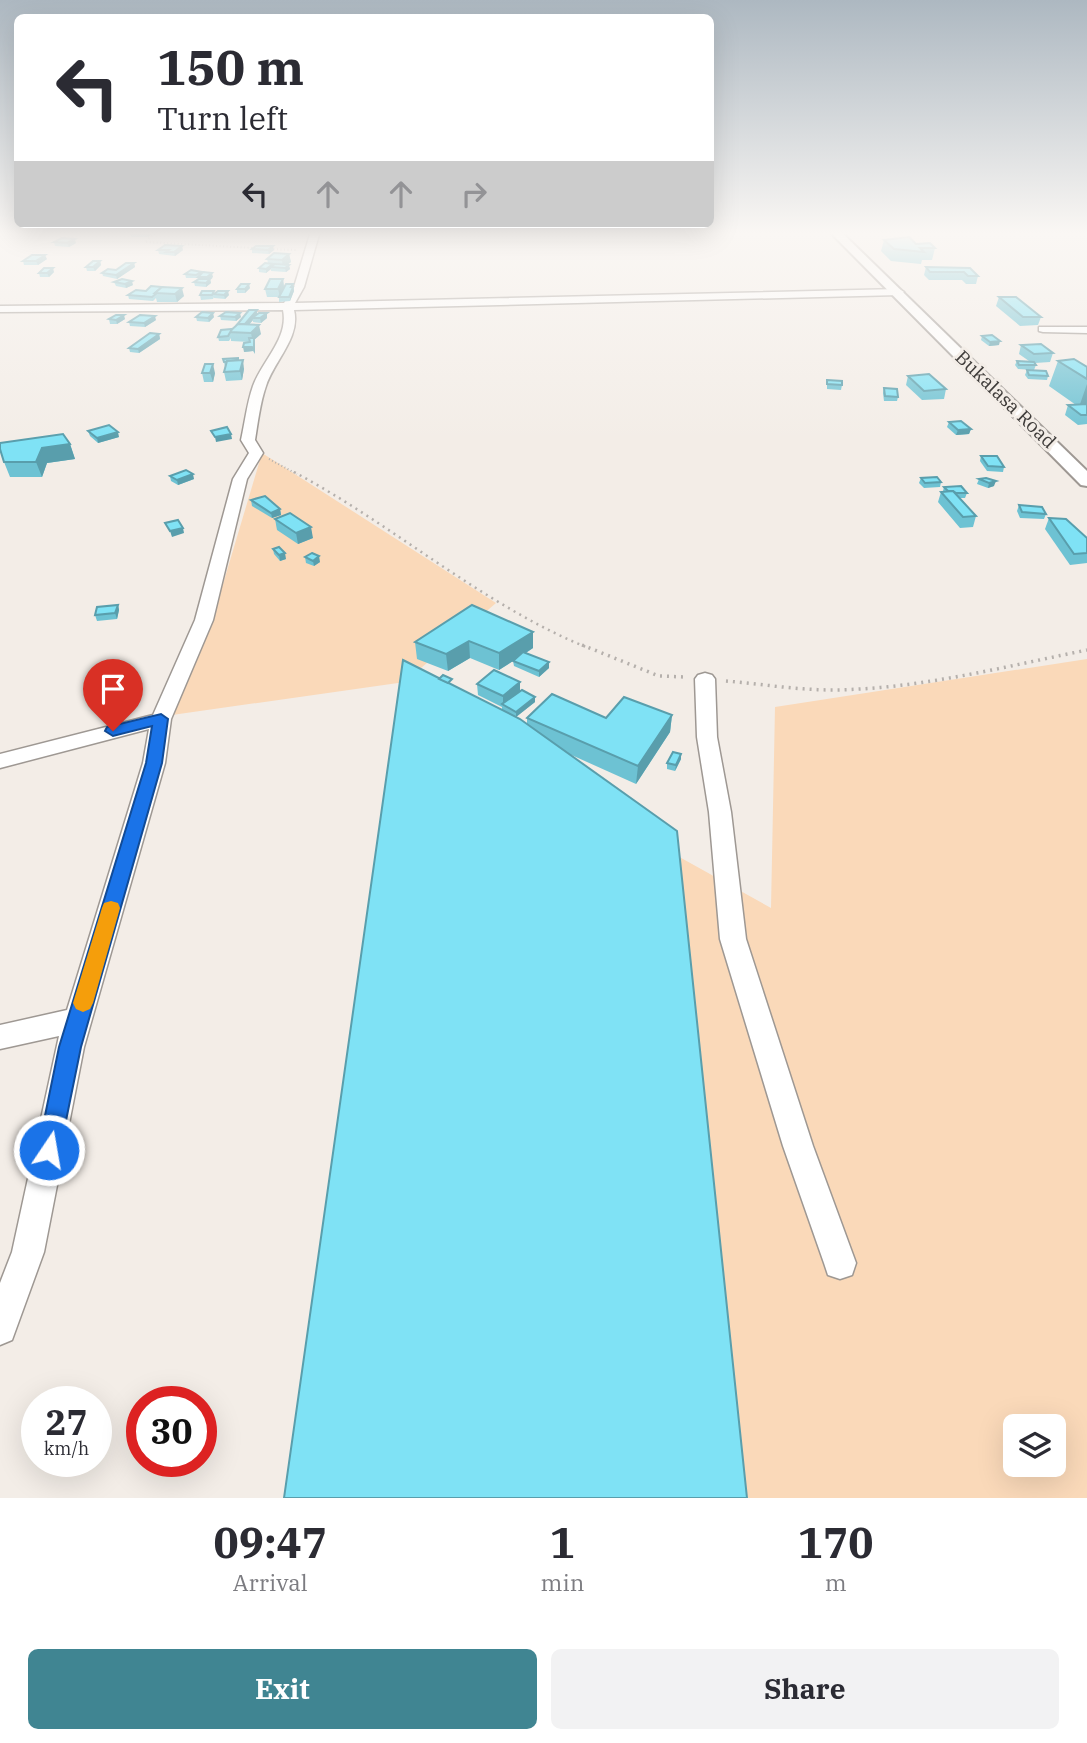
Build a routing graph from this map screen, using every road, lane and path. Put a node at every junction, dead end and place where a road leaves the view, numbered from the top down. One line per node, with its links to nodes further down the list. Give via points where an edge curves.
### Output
1 (257, 301): 4 (street, via 181,309)
2 (293, 301): 7 (street, via 285,338 260,382 248,440)
3 (908, 301): 8 (street, Bukalasa Road)
4 (0, 309)
5 (1042, 329): 6 (street)
6 (1087, 330)
7 (256, 452): 10 (path, via 335,494 460,577 562,636 659,676); 11 (street, via 240,479 204,620)
8 (1087, 481)
9 (1087, 650): 10 (path, via 1012,668 888,686 834,690)
10 (705, 679): 15 (street, via 707,737 733,939)
11 (161, 719): 12 (street); 13 (street, via 154,763)
12 (0, 761)
13 (78, 1020): 14 (street); 16 (street, via 28,1252)
14 (0, 1037)
15 (840, 1263)
16 (0, 1328)

